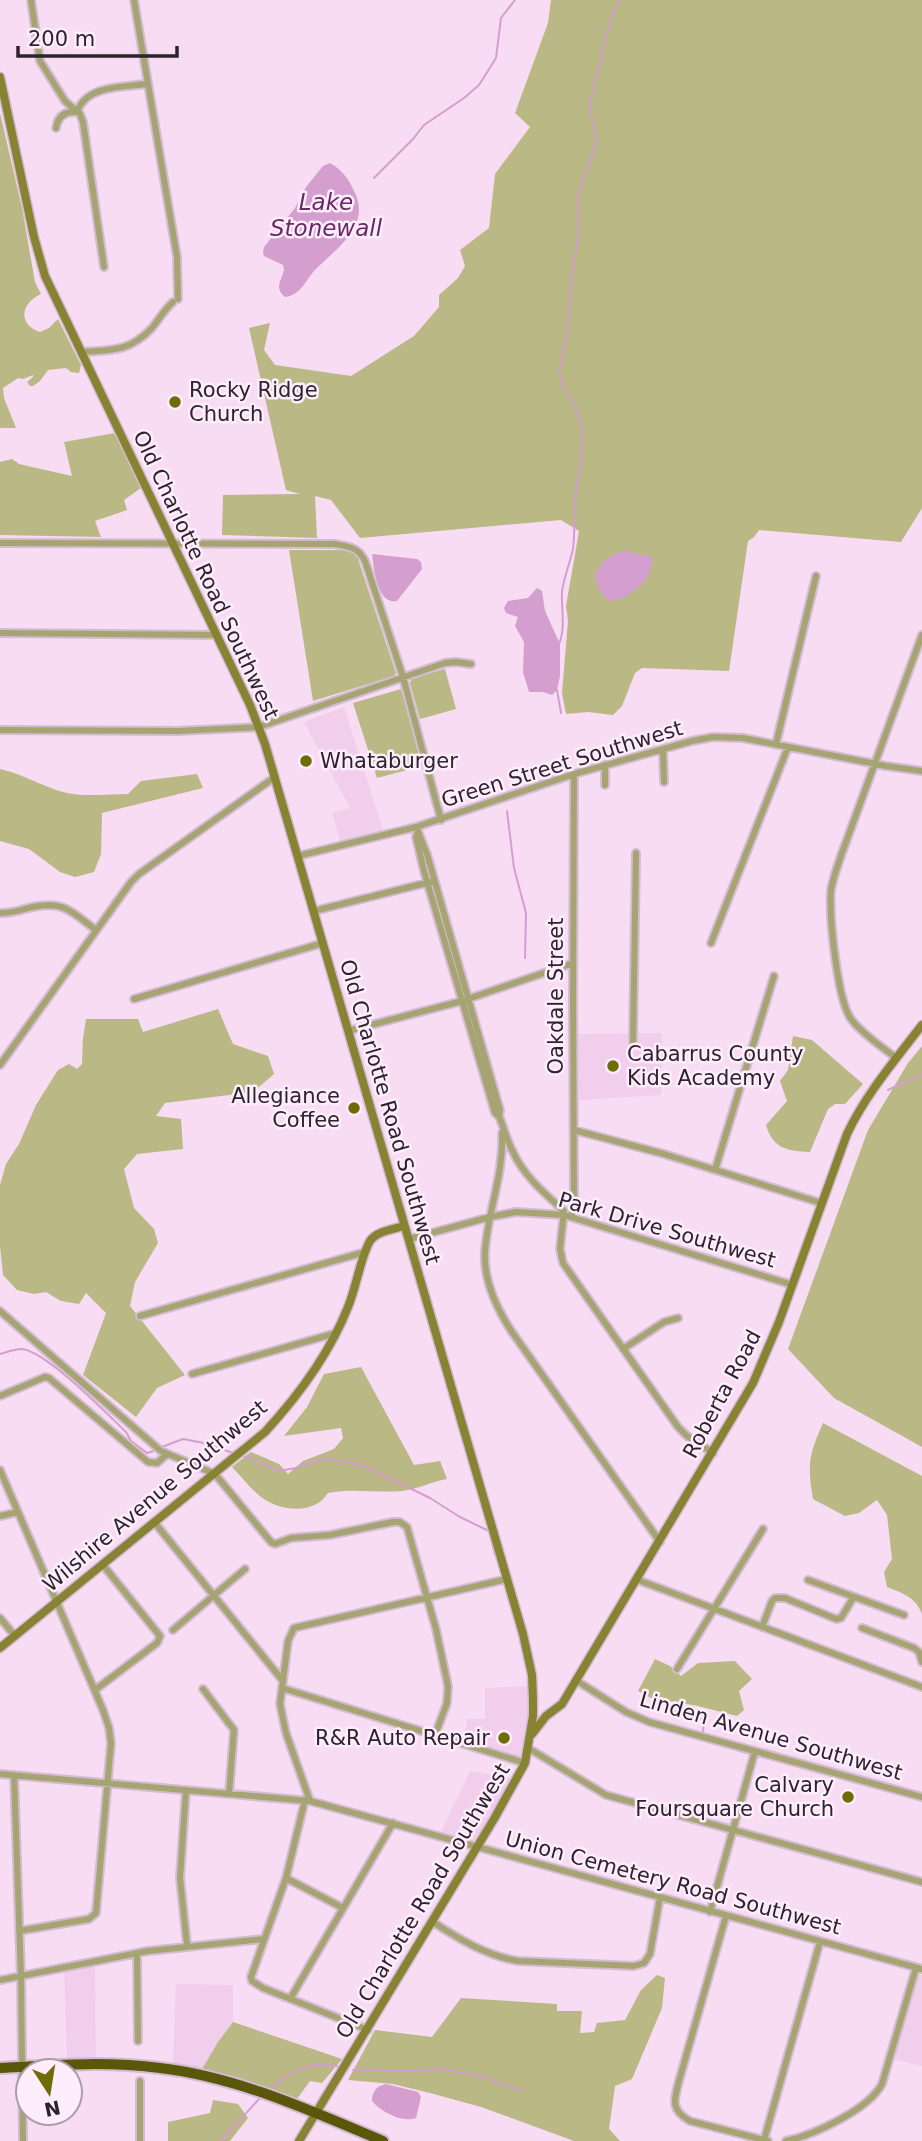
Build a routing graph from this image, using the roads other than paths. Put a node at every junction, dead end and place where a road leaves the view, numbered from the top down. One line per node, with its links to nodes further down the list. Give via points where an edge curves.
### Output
1 (30, 0): 5 (street, via 40,61)
2 (134, 0): 4 (street)
3 (0, 77): 8 (main road, Old Charlotte Road Southwest, via 39,257)
4 (147, 85): 5 (street, via 96,92); 8 (street, via 177,257 176,300 151,329 126,347)
5 (77, 112): 6 (street, via 61,116); 7 (street, via 83,122)
6 (56, 128)
7 (104, 267)
8 (81, 352): 9 (main road, Old Charlotte Road Southwest)
9 (172, 542): 10 (street); 13 (main road, Old Charlotte Road Southwest); 16 (street, via 355,548 365,561)
10 (0, 543)
11 (816, 576): 19 (street)
12 (0, 633): 13 (street)
13 (216, 635): 17 (main road, Old Charlotte Road Southwest)
14 (922, 635): 22 (street)
15 (471, 664): 16 (street, via 445,663)
16 (402, 677): 17 (street); 29 (street)
17 (259, 727): 18 (street); 26 (main road, Old Charlotte Road Southwest)
18 (0, 730)
19 (776, 744): 20 (street, Green Street Southwest); 21 (street, Green Street Southwest, via 722,736)
20 (788, 747): 22 (street, Green Street Southwest); 38 (street)
21 (663, 749): 23 (street, Green Street Southwest); 27 (street)
22 (876, 764): 24 (street, Green Street Southwest); 46 (street, via 832,886 830,917 847,1013)
23 (605, 765): 25 (street, Green Street Southwest); 28 (street)
24 (922, 771)
25 (574, 774): 29 (street, Green Street Southwest); 39 (street, Oakdale Street)
26 (275, 778): 32 (main road, Old Charlotte Road Southwest); 36 (street, via 139,874)
27 (664, 782)
28 (605, 785)
29 (442, 820): 30 (street, Green Street Southwest)
30 (417, 829): 32 (street, Green Street Southwest); 33 (street)
31 (636, 853): 45 (street)
32 (298, 856): 34 (main road, Old Charlotte Road Southwest)
33 (431, 882): 34 (street); 42 (street)
34 (314, 911): 37 (main road, Old Charlotte Road Southwest)
35 (0, 913): 36 (street, via 60,905)
36 (96, 929): 47 (street)
37 (323, 943): 41 (street); 44 (main road, Old Charlotte Road Southwest)
38 (710, 943)
39 (573, 963): 42 (street); 49 (street, Oakdale Street)
40 (775, 976): 50 (street)
41 (134, 999)
42 (465, 1000): 44 (street); 48 (street)
43 (922, 1025): 46 (main road, Roberta Road)
44 (348, 1031): 54 (main road, Old Charlotte Road Southwest)
45 (633, 1042)
46 (896, 1058): 51 (main road, Roberta Road, via 852,1124)
47 (0, 1065)
48 (502, 1128): 52 (street, via 523,1170); 53 (street, via 502,1164)
49 (574, 1130): 50 (street); 52 (street, Oakdale Street, via 574,1199)
50 (715, 1170): 51 (street)
51 (821, 1203): 57 (main road, Roberta Road)
52 (567, 1216): 53 (street, Park Drive Southwest, via 524,1212); 57 (street, Park Drive Southwest); 62 (street, Oakdale Street, via 560,1249 563,1263)
53 (490, 1217): 55 (street, Park Drive Southwest); 73 (street, via 485,1264 498,1307)
54 (404, 1226): 55 (main road, Old Charlotte Road Southwest); 56 (main road, via 372,1238)
55 (409, 1239): 76 (main road, Old Charlotte Road Southwest)
56 (365, 1252): 59 (street); 61 (main road, Wilshire Avenue Southwest)
57 (793, 1285): 66 (main road, Roberta Road, via 753,1383)
58 (0, 1311): 65 (street)
59 (140, 1315)
60 (678, 1318): 62 (street)
61 (336, 1333): 63 (street); 68 (main road, Wilshire Avenue Southwest, via 288,1408)
62 (623, 1349): 66 (street, Oakdale Street, via 678,1427)
63 (192, 1374)
64 (0, 1396): 65 (street, via 48,1378 148,1462 157,1463)
65 (162, 1451): 68 (street)
66 (713, 1453): 73 (main road, Roberta Road)
67 (0, 1470): 69 (street)
68 (215, 1474): 71 (main road, Wilshire Avenue Southwest); 80 (street, via 275,1544 403,1523)
69 (18, 1512): 70 (street); 82 (street)
70 (0, 1516)
71 (155, 1523): 74 (main road, Wilshire Avenue Southwest); 79 (street)
72 (763, 1529): 83 (street)
73 (660, 1542): 77 (main road, Roberta Road)
74 (103, 1565): 82 (main road, Wilshire Avenue Southwest); 97 (street, via 160,1636 157,1643)
75 (245, 1569): 79 (street)
76 (507, 1579): 80 (street); 99 (main road, Old Charlotte Road Southwest, via 530,1667)
77 (638, 1580): 83 (street); 93 (main road, Roberta Road)
78 (808, 1580): 81 (street)
79 (214, 1595): 88 (street); 94 (street)
80 (427, 1596): 94 (street, via 294,1628); 100 (street, via 448,1686)
81 (853, 1598): 84 (street); 86 (street, via 845,1614 836,1619 775,1598)
82 (56, 1602): 89 (main road, Wilshire Avenue Southwest); 97 (street)
83 (714, 1609): 86 (street); 92 (street)
84 (904, 1615)
85 (0, 1618): 89 (street)
86 (762, 1627): 95 (street)
87 (862, 1628): 91 (street, via 914,1648)
88 (173, 1630)
89 (15, 1636): 90 (main road, Wilshire Avenue Southwest)
90 (0, 1648)
91 (922, 1662)
92 (677, 1670)
93 (577, 1681): 98 (main road, Roberta Road); 102 (street, Linden Avenue Southwest, via 638,1718)
94 (282, 1685): 100 (street); 110 (street, via 282,1719)
95 (922, 1687)
96 (203, 1689): 108 (street, via 234,1730)
97 (94, 1690): 106 (street, via 111,1736)
98 (555, 1709): 99 (main road); 101 (main road, Roberta Road)
99 (533, 1712): 101 (main road, Old Charlotte Road Southwest)
100 (435, 1734): 103 (street)
101 (528, 1744): 103 (main road, Old Charlotte Road Southwest); 112 (street, via 606,1794)
102 (755, 1751): 109 (street, Linden Avenue Southwest); 112 (street)
103 (525, 1763): 113 (main road, Old Charlotte Road Southwest)
104 (0, 1774): 105 (street, Union Cemetery Road Southwest)
105 (14, 1775): 106 (street, Union Cemetery Road Southwest); 121 (street)
106 (107, 1783): 107 (street, Union Cemetery Road Southwest); 121 (street, via 96,1913 89,1919)
107 (186, 1790): 108 (street, Union Cemetery Road Southwest); 124 (street, via 180,1878)
108 (229, 1794): 110 (street, Union Cemetery Road Southwest)
109 (922, 1797)
110 (307, 1801): 111 (street, Union Cemetery Road Southwest); 114 (street)
111 (393, 1823): 113 (street, Union Cemetery Road Southwest); 117 (street)
112 (734, 1830): 115 (street); 118 (street)
113 (477, 1847): 116 (street, Union Cemetery Road Southwest); 120 (main road, Old Charlotte Road Southwest)
114 (286, 1878): 117 (street); 122 (street)
115 (922, 1882)
116 (660, 1898): 118 (street, Union Cemetery Road Southwest); 120 (street, via 650,1954 634,1966 504,1959)
117 (343, 1908): 129 (street)
118 (710, 1912): 119 (street, Union Cemetery Road Southwest)
119 (726, 1916): 123 (street, Union Cemetery Road Southwest); 139 (street, via 675,2105 690,2121)
120 (433, 1922): 130 (main road, Old Charlotte Road Southwest)
121 (19, 1931): 127 (street)
122 (264, 1939): 124 (street); 129 (street, via 252,1981)
123 (820, 1942): 126 (street, Union Cemetery Road Southwest); 139 (street)
124 (187, 1945): 125 (street)
125 (137, 1953): 127 (street); 131 (street)
126 (919, 1969): 140 (street, via 875,2096 805,2136)
127 (21, 1977): 128 (street); 132 (street)
128 (0, 1980)
129 (290, 1999): 130 (street)
130 (368, 2030): 135 (main road, Old Charlotte Road Southwest)
131 (138, 2041)
132 (22, 2057)
133 (84, 2065): 135 (highway, via 178,2070 236,2084)
134 (140, 2081): 136 (street)
135 (315, 2113): 137 (main road, Old Charlotte Road Southwest); 138 (highway)
136 (140, 2141)
137 (299, 2141)
138 (383, 2141)
139 (766, 2141)
140 (786, 2141)

